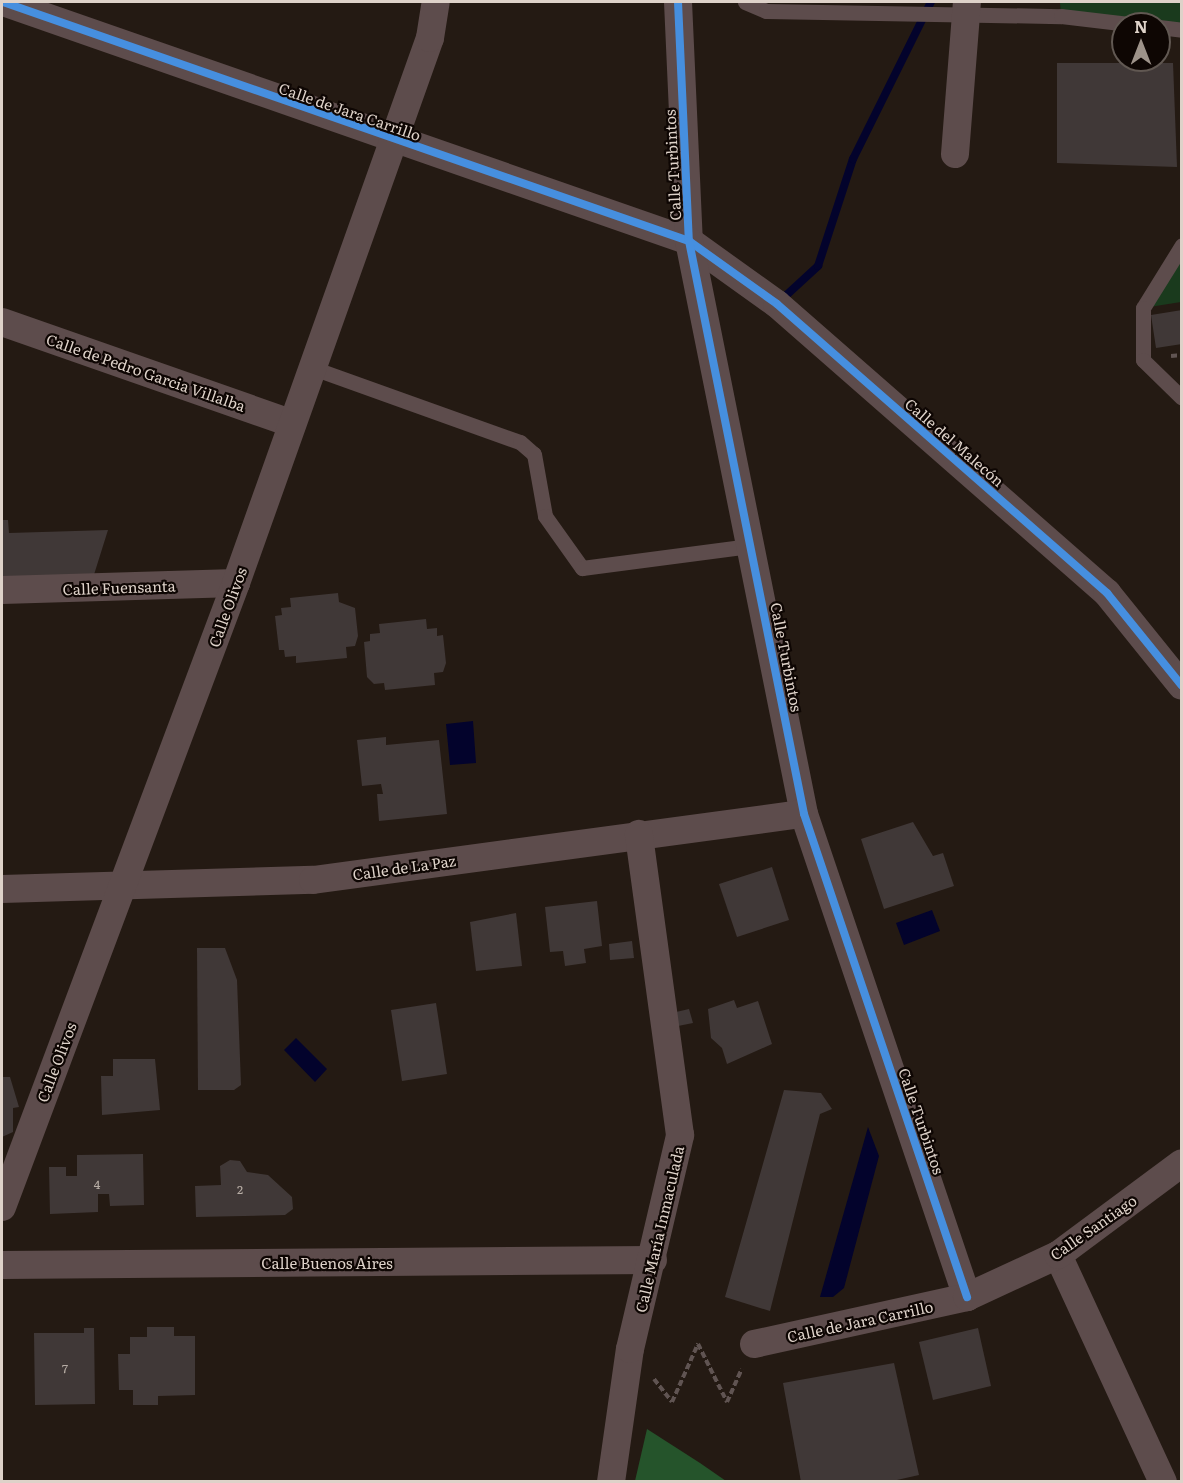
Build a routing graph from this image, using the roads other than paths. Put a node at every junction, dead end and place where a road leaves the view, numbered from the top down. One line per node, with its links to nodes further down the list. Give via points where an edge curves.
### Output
1 (3, 2): 8 (street, Calle de Jara Carrillo)
2 (436, 2): 8 (street, Calle Olivos, via 430,38)
3 (678, 2): 10 (street, Calle Turbintos)
4 (745, 2): 5 (lane, via 766,11)
5 (888, 7): 6 (lane, via 938,15)
6 (966, 9): 7 (lane); 9 (street)
7 (1111, 22)
8 (390, 140): 10 (street, Calle de Jara Carrillo); 13 (street, Calle Olivos)
9 (955, 154)
10 (689, 242): 16 (street, Calle Turbintos); 19 (street, Calle del Malecón, via 777,303 1107,593)
11 (1182, 245): 14 (lane, via 1143,308 1143,360)
12 (2, 322): 15 (street, Calle de Pedro Garcia Villalba)
13 (310, 367): 15 (street, Calle Olivos); 16 (lane, via 520,442 534,454 545,516 582,568)
14 (1182, 398)
15 (291, 423): 17 (street, Calle Olivos)
16 (750, 546): 20 (street, Calle Turbintos)
17 (236, 583): 18 (street, Calle Fuensanta); 22 (street, Calle Olivos)
18 (2, 590)
19 (1182, 686)
20 (804, 814): 21 (street, Calle de La Paz); 29 (street, Calle Turbintos)
21 (639, 834): 22 (street, Calle de La Paz, via 313,880); 27 (street, Calle María Inmaculada, via 680,1135)
22 (123, 886): 23 (street, Calle de La Paz); 25 (street, Calle Olivos)
23 (2, 889)
24 (1182, 1163): 26 (street, Calle Santiago)
25 (2, 1207)
26 (1058, 1255): 29 (street, Calle Santiago); 32 (street)
27 (653, 1260): 28 (street, Calle Buenos Aires); 31 (street, Calle María Inmaculada, via 630,1349)
28 (2, 1265)
29 (966, 1297): 30 (street, Calle de Jara Carrillo)
30 (754, 1344)
31 (611, 1482)
32 (1163, 1482)

